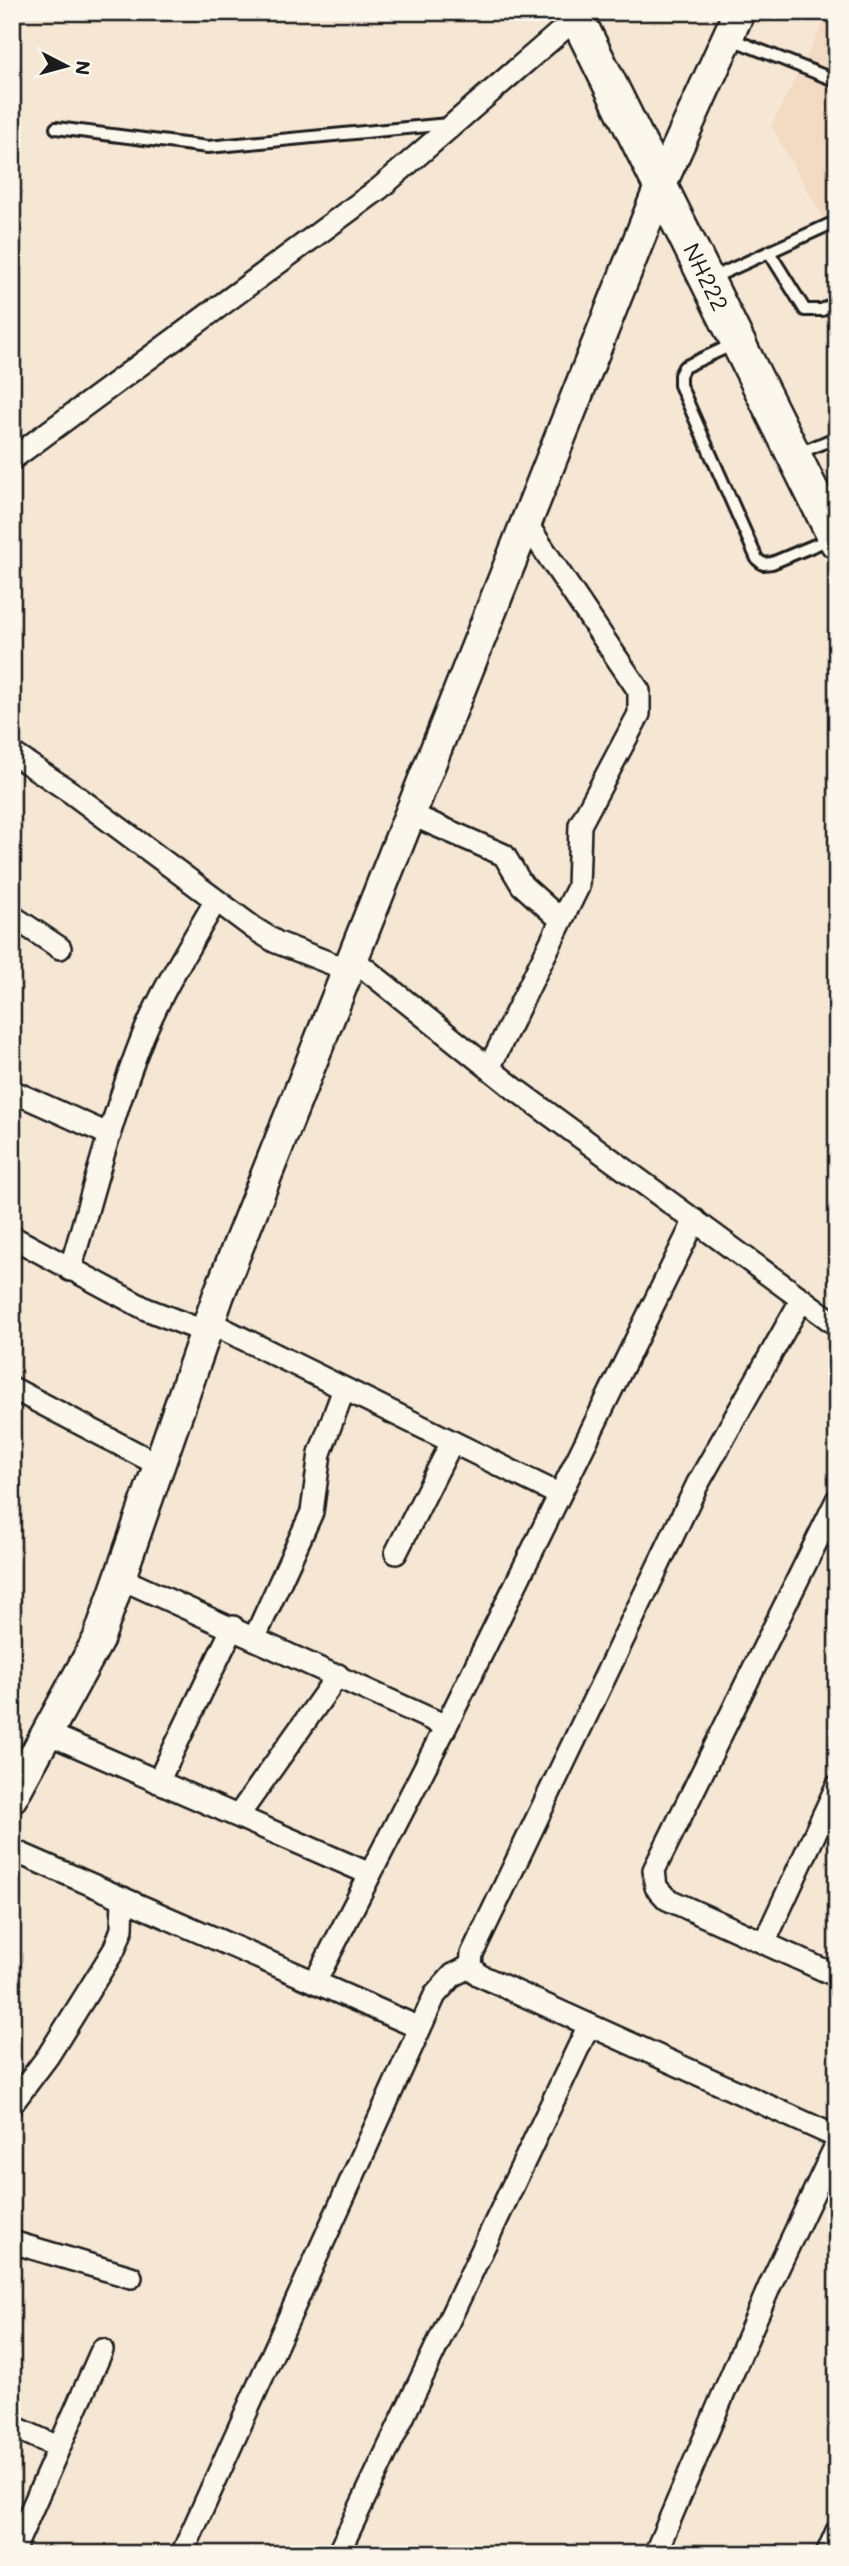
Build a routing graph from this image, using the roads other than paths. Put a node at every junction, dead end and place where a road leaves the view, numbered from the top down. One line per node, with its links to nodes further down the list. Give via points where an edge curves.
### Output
1 (575, 15): 4 (street); 6 (main road, NH222)
2 (734, 25): 3 (lane); 6 (street)
3 (837, 81)
4 (454, 123): 5 (lane, via 208,147); 14 (street, via 380,188)
5 (56, 128)
6 (661, 184): 9 (main road, NH222); 15 (street)
7 (837, 221): 8 (lane)
8 (769, 253): 9 (lane); 10 (lane, via 805,310 814,312)
9 (708, 280): 11 (main road, NH222)
10 (837, 302)
11 (738, 342): 13 (main road, NH222); 16 (lane, via 684,367 680,385 757,559 772,563)
12 (837, 437): 13 (lane)
13 (794, 455): 16 (main road, NH222)
14 (12, 460)
15 (526, 523): 18 (street); 21 (street, via 642,702 580,825 578,887)
16 (835, 539)
17 (12, 753): 19 (street)
18 (411, 814): 21 (street, via 504,855 522,885); 23 (street)
19 (216, 900): 23 (street, via 276,942); 26 (street, via 163,992)
20 (12, 916): 22 (street)
21 (561, 920): 24 (street)
22 (60, 948)
23 (351, 964): 24 (street); 32 (street)
24 (489, 1068): 27 (street)
25 (12, 1091): 26 (street)
26 (110, 1135): 29 (street)
27 (695, 1220): 30 (street); 37 (street)
28 (12, 1237): 29 (street)
29 (70, 1270): 32 (street, via 146,1309)
30 (802, 1299): 31 (street); 54 (street, via 697,1485 472,1954)
31 (837, 1325)
32 (208, 1327): 34 (street); 36 (street)
33 (12, 1388): 36 (street)
34 (344, 1389): 35 (street); 42 (street, via 322,1444 312,1512)
35 (452, 1442): 37 (street); 39 (street)
36 (159, 1465): 40 (street)
37 (558, 1494): 44 (street)
38 (837, 1500): 53 (street, via 654,1871 656,1887 667,1899)
39 (396, 1553)
40 (120, 1578): 41 (street); 45 (street, via 98,1640)
41 (233, 1627): 42 (street); 46 (street)
42 (255, 1637): 43 (street)
43 (338, 1675): 44 (street); 49 (street)
44 (446, 1726): 51 (street)
45 (47, 1733): 46 (street); 48 (street)
46 (158, 1782): 49 (street)
47 (837, 1786): 53 (street)
48 (12, 1797)
49 (238, 1816): 51 (street)
50 (12, 1850): 52 (street)
51 (370, 1874): 56 (street)
52 (123, 1898): 56 (street); 59 (street, via 114,1950)
53 (764, 1943): 55 (street)
54 (471, 1966): 57 (street, via 479,1975); 58 (street, via 444,1983)
55 (837, 1976)
56 (314, 1982): 58 (street)
57 (589, 2025): 60 (street); 70 (street)
58 (421, 2028): 69 (street)
59 (12, 2105)
60 (837, 2137)
61 (837, 2143): 71 (street, via 771,2283)
62 (12, 2242): 63 (street)
63 (131, 2277)
64 (102, 2350): 66 (street)
65 (12, 2426): 66 (street)
66 (58, 2447): 68 (street)
67 (837, 2531): 72 (street)
68 (12, 2554)
69 (182, 2554)
70 (338, 2554)
71 (655, 2554)
72 (827, 2554)

